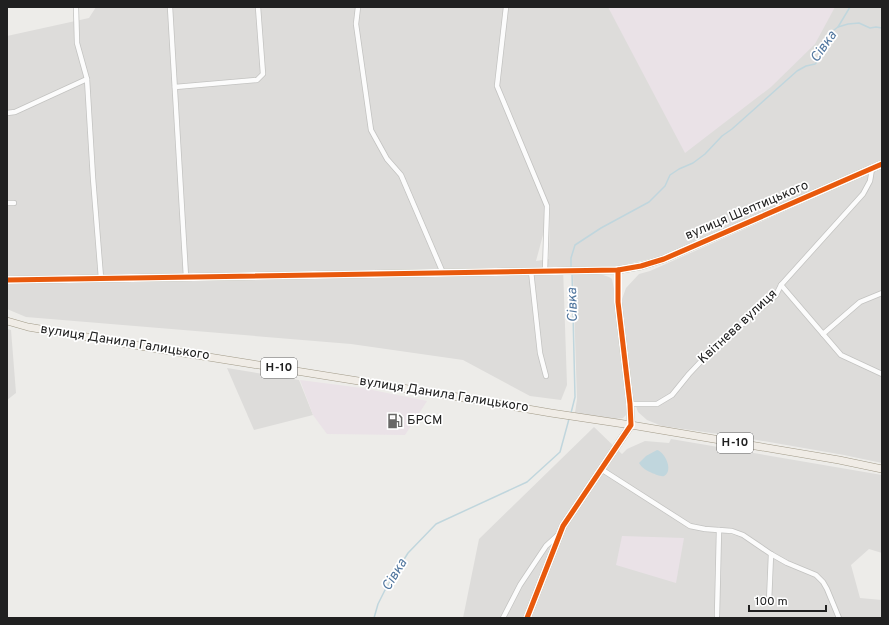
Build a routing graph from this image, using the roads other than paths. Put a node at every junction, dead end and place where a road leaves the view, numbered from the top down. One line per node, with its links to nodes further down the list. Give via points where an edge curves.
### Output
1 (76, 7): 6 (street, via 77,43)
2 (170, 7): 7 (street)
3 (258, 7): 7 (street, via 263,74 257,80)
4 (358, 7): 16 (street, via 356,24 371,130 387,159 401,176)
5 (506, 7): 15 (street, via 497,86 548,206)
6 (87, 79): 8 (street, via 15,112); 18 (street)
7 (175, 87): 17 (street)
8 (7, 113)
9 (882, 164): 10 (street, вулиця Шептицького)
10 (872, 168): 13 (street, вулиця Шептицького, via 664,259); 20 (street, Квітнева вулиця, via 870,181 863,194)
11 (14, 202): 12 (street)
12 (7, 203)
13 (618, 270): 15 (street, вулиця Шептицького); 26 (street, via 618,302)
14 (531, 271): 15 (street, вулиця Шептицького); 16 (street, вулиця Шептицького); 25 (street, via 540,353)
15 (545, 271)
16 (443, 273): 17 (street, вулиця Шептицького)
17 (186, 277): 18 (street, вулиця Шептицького)
18 (101, 278): 19 (street, вулиця Шептицького)
19 (7, 280)
20 (781, 285): 23 (street); 26 (street, Квітнева вулиця, via 776,295 707,355 672,395 657,404)
21 (882, 293): 23 (street, via 860,302)
22 (7, 321): 27 (main road, вулиця Данила Галицького / Н-10, via 28,327 146,347)
23 (823, 334): 24 (street, via 841,355)
24 (882, 374)
25 (546, 376)
26 (630, 404): 27 (street)
27 (631, 425): 28 (street); 29 (main road, вулиця Данила Галицького / Н-10)
28 (601, 469): 30 (street, via 690,526); 31 (street)
29 (882, 469)
30 (718, 530): 32 (street, via 743,535); 34 (street)
31 (560, 533): 35 (street, via 546,546 528,572); 36 (street)
32 (771, 554): 33 (street); 37 (street, via 816,575 827,589)
33 (770, 602)
34 (718, 616)
35 (503, 618)
36 (527, 618)
37 (839, 618)

